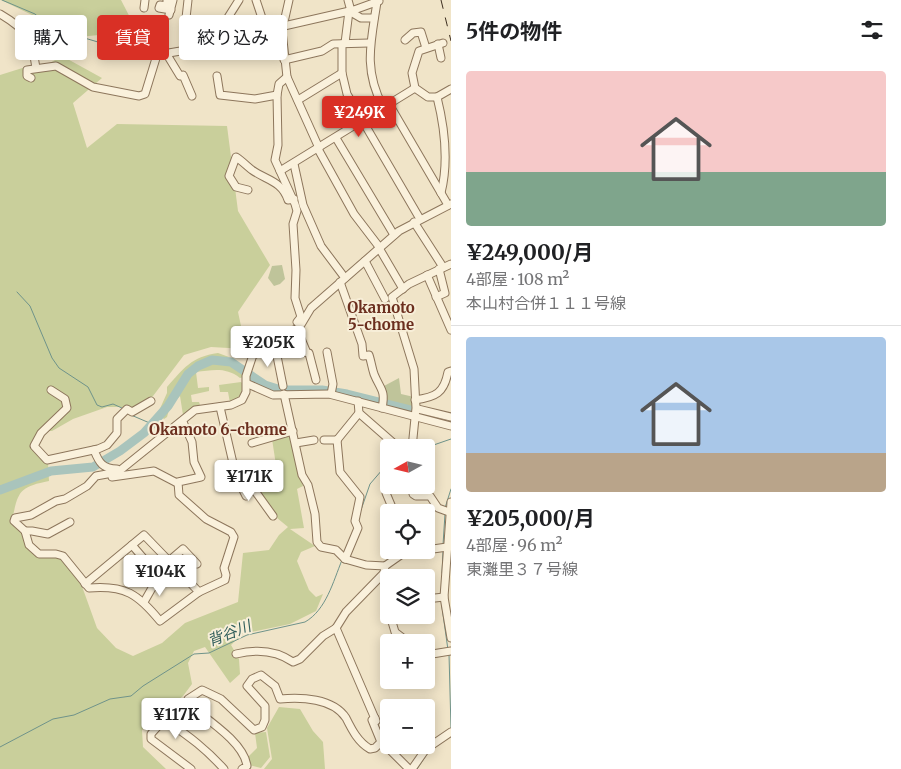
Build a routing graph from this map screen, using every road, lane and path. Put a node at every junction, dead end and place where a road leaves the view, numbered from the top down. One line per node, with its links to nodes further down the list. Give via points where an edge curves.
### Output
1 (145, 0): 10 (street)
2 (168, 0): 3 (street, via 167,6 160,5 159,8 170,12)
3 (173, 0)
4 (188, 0): 13 (street)
5 (239, 0): 14 (street)
6 (256, 0): 15 (street)
7 (289, 0): 16 (street)
8 (348, 0): 11 (street)
9 (379, 1): 11 (street); 17 (street)
10 (144, 8)
11 (350, 11): 17 (street, via 361,18); 18 (street); 20 (street)
12 (0, 14): 28 (street, via 16,24 33,46)
13 (187, 15)
14 (230, 15)
15 (261, 15)
16 (286, 15)
17 (374, 18): 21 (street)
18 (287, 28)
19 (405, 40): 22 (street, via 412,33 421,32)
20 (343, 43): 21 (street); 24 (street); 29 (street)
21 (370, 43): 39 (street, via 369,64 377,96)
22 (426, 48): 23 (street, via 440,43); 33 (street, via 417,54 412,72)
23 (441, 58)
24 (287, 59)
25 (155, 60): 28 (street, via 145,94 139,96 92,87 56,66)
26 (169, 60): 36 (street, via 180,76 183,75)
27 (284, 60): 31 (street)
28 (36, 68): 32 (street, via 26,70)
29 (342, 73): 38 (street); 40 (street, via 347,94)
30 (217, 76): 35 (street, via 220,95 254,99)
31 (287, 77): 35 (street, via 279,84); 38 (street)
32 (31, 78)
33 (415, 88): 37 (street, via 428,97); 39 (street)
34 (451, 89): 37 (street)
35 (277, 95): 44 (street, via 275,160)
36 (192, 96)
37 (437, 97): 46 (street, via 444,125 446,164)
38 (298, 100): 42 (street)
39 (386, 106): 40 (street); 46 (street)
40 (362, 121): 41 (street); 49 (street)
41 (336, 138): 42 (street); 50 (street)
42 (318, 149): 43 (street); 51 (street, via 342,195)
43 (294, 164): 44 (street); 56 (street, via 303,205 321,246)
44 (280, 171): 47 (street)
45 (248, 190): 47 (street, via 236,187 229,176 236,157 281,187 288,200)
46 (441, 193): 48 (street)
47 (294, 200): 61 (street, via 297,211 293,224 295,298 301,317 294,326)
48 (450, 205): 49 (street)
49 (417, 220): 50 (street); 54 (street)
50 (394, 235): 51 (street)
51 (379, 248): 52 (street); 57 (street)
52 (364, 261): 56 (street); 59 (street)
53 (451, 264): 54 (street)
54 (441, 268): 55 (street); 58 (street, via 446,293)
55 (427, 275): 57 (street); 58 (street)
56 (342, 280): 61 (street, via 311,308); 75 (street, via 363,356 369,355 374,376 382,386)
57 (403, 289): 71 (street, via 392,297 414,369)
58 (436, 297): 60 (street)
59 (385, 298)
60 (449, 321): 62 (street)
61 (296, 329): 63 (street, via 285,334 282,342); 67 (street, via 306,353 309,353)
62 (451, 330)
63 (275, 346): 66 (street, via 253,355); 69 (street)
64 (327, 352): 70 (street, via 333,384)
65 (451, 371): 71 (street, via 438,394)
66 (247, 376): 69 (street, via 273,395); 74 (street, via 242,400)
67 (316, 380)
68 (51, 390): 89 (street, via 65,399 66,408 41,433 34,449 47,460)
69 (284, 390): 70 (street); 81 (street)
70 (331, 392): 73 (street)
71 (415, 400): 76 (street)
72 (151, 401): 89 (street, via 132,412 126,410 117,419 117,433)
73 (358, 401): 75 (street); 77 (street)
74 (220, 407): 79 (street, via 195,410); 91 (street)
75 (382, 408): 76 (street)
76 (416, 411): 78 (street); 80 (street); 83 (street)
77 (359, 413): 82 (street); 86 (street)
78 (451, 417)
79 (183, 422): 90 (street); 93 (street, via 201,477)
80 (451, 426)
81 (293, 431): 87 (street); 88 (street)
82 (389, 439)
83 (413, 439)
84 (314, 440): 88 (street)
85 (324, 440): 86 (street)
86 (337, 440): 105 (street, via 340,472 360,497 357,524)
87 (252, 443)
88 (296, 443): 105 (street, via 315,514 316,542 321,547 336,550)
89 (95, 452): 90 (street, via 103,467 117,469)
90 (118, 472): 92 (street, via 96,476)
91 (236, 476): 95 (street); 98 (street, via 255,491)
92 (91, 481): 93 (street, via 154,471); 100 (street, via 65,499 32,515 15,518)
93 (178, 483): 113 (street, via 179,495 206,519 231,532 234,537 224,568 225,580)
94 (413, 494): 97 (street, via 430,496)
95 (246, 496)
96 (451, 502): 97 (street)
97 (446, 512): 101 (street)
98 (273, 516)
99 (70, 522): 100 (street, via 48,534 32,530)
100 (24, 532): 112 (street, via 29,545 39,554 63,556)
101 (449, 532): 103 (street)
102 (132, 545): 107 (street, via 145,535); 112 (street); 115 (street, via 162,580 152,588)
103 (444, 547): 104 (street); 114 (street)
104 (435, 548)
105 (343, 557): 109 (street)
106 (394, 559): 110 (street)
107 (169, 561): 108 (street, via 183,549); 113 (street)
108 (197, 564)
109 (380, 569)
110 (385, 569)
111 (380, 574): 117 (street)
112 (85, 584): 115 (street, via 90,588 110,586)
113 (199, 592): 115 (street, via 160,621)
114 (445, 595): 116 (street)
115 (144, 602)
116 (450, 627): 118 (street)
117 (336, 628): 121 (street, via 293,662 274,653 251,650); 122 (street)
118 (451, 638)
119 (449, 651): 120 (street)
120 (435, 653)
121 (236, 654)
122 (375, 718): 127 (street, via 372,720 381,742 370,749 359,740 339,709 320,702 280,699 275,686 262,675 252,679 247,686 265,706 262,727 254,730 221,698 202,690 188,699 188,704 216,724 246,757 247,766); 128 (street, via 388,748)
123 (450, 732): 124 (street, via 426,749)
124 (417, 768)
125 (190, 769): 126 (street, via 151,739 151,734 160,724 168,722 207,749)
126 (224, 769)
127 (242, 769)
128 (409, 769)

